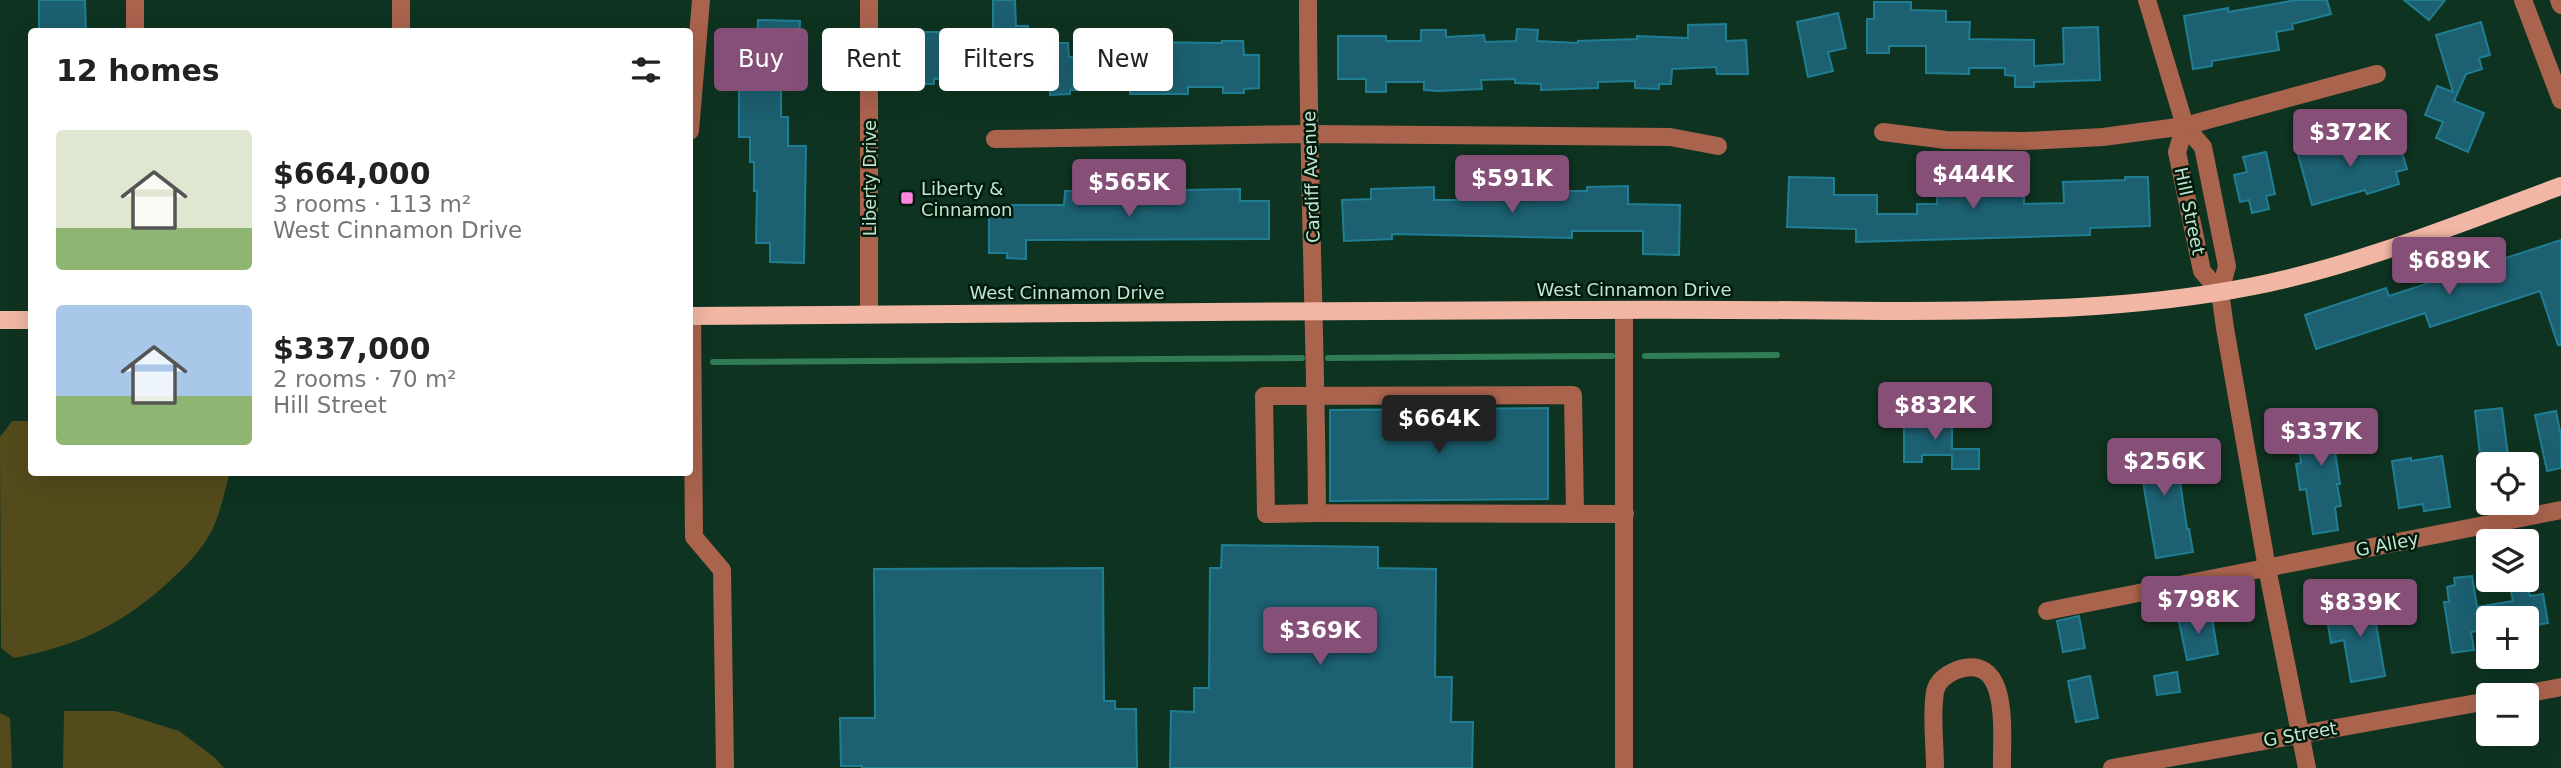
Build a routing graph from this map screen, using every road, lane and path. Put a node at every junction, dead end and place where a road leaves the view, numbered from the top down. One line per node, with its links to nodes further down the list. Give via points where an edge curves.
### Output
1 (135, 0): 8 (street)
2 (401, 0): 9 (street)
3 (701, 0): 11 (street)
4 (869, 0): 22 (street, Liberty Drive)
5 (1308, 0): 15 (street, Cardiff Avenue)
6 (2147, 0): 13 (street, Hill Street)
7 (2523, 0): 12 (street)
8 (135, 28)
9 (401, 28)
10 (2377, 74): 13 (street)
11 (693, 95)
12 (2561, 100)
13 (2185, 126): 14 (street, via 2025,141 1946,140); 19 (street, Hill Street, via 2203,147 2227,266); 19 (street, Hill Street, via 2177,152 2202,271)
14 (1883, 132)
15 (1308, 134): 16 (street); 17 (street, via 1670,138); 21 (street, Cardiff Avenue)
16 (995, 139)
17 (1718, 146)
18 (2561, 186): 19 (main road, West Cinnamon Drive, via 2394,247)
19 (2220, 292): 20 (main road, West Cinnamon Drive, via 2045,309); 32 (street, Hill Street)
20 (1624, 310): 21 (main road, West Cinnamon Drive); 31 (street)
21 (1315, 312): 22 (main road, West Cinnamon Drive); 26 (street, Cardiff Avenue)
22 (869, 313): 23 (main road, West Cinnamon Drive)
23 (693, 316)
24 (0, 320): 25 (main road)
25 (28, 320)
26 (1316, 396): 29 (street, Cardiff Avenue); 29 (street, via 1264,396 1266,514); 30 (street, via 1573,395)
27 (693, 463): 39 (street, via 694,537 722,570)
28 (2561, 510): 32 (street, G Alley)
29 (1317, 513): 30 (street)
30 (1575, 514): 31 (street)
31 (1625, 514): 40 (street)
32 (2267, 568): 33 (street, G Alley); 37 (street, Hill Street)
33 (2047, 611)
34 (2561, 687): 35 (street)
35 (2539, 691)
36 (2476, 703): 37 (street, G Street)
37 (2300, 733): 38 (street, G Street); 44 (street, Hill Street)
38 (2181, 762): 43 (street, G Street)
39 (725, 768)
40 (1624, 768)
41 (1935, 768): 42 (street, via 1935,689 1944,676 1978,668 1994,679 2000,693)
42 (2002, 768)
43 (2112, 768)
44 (2307, 768)

